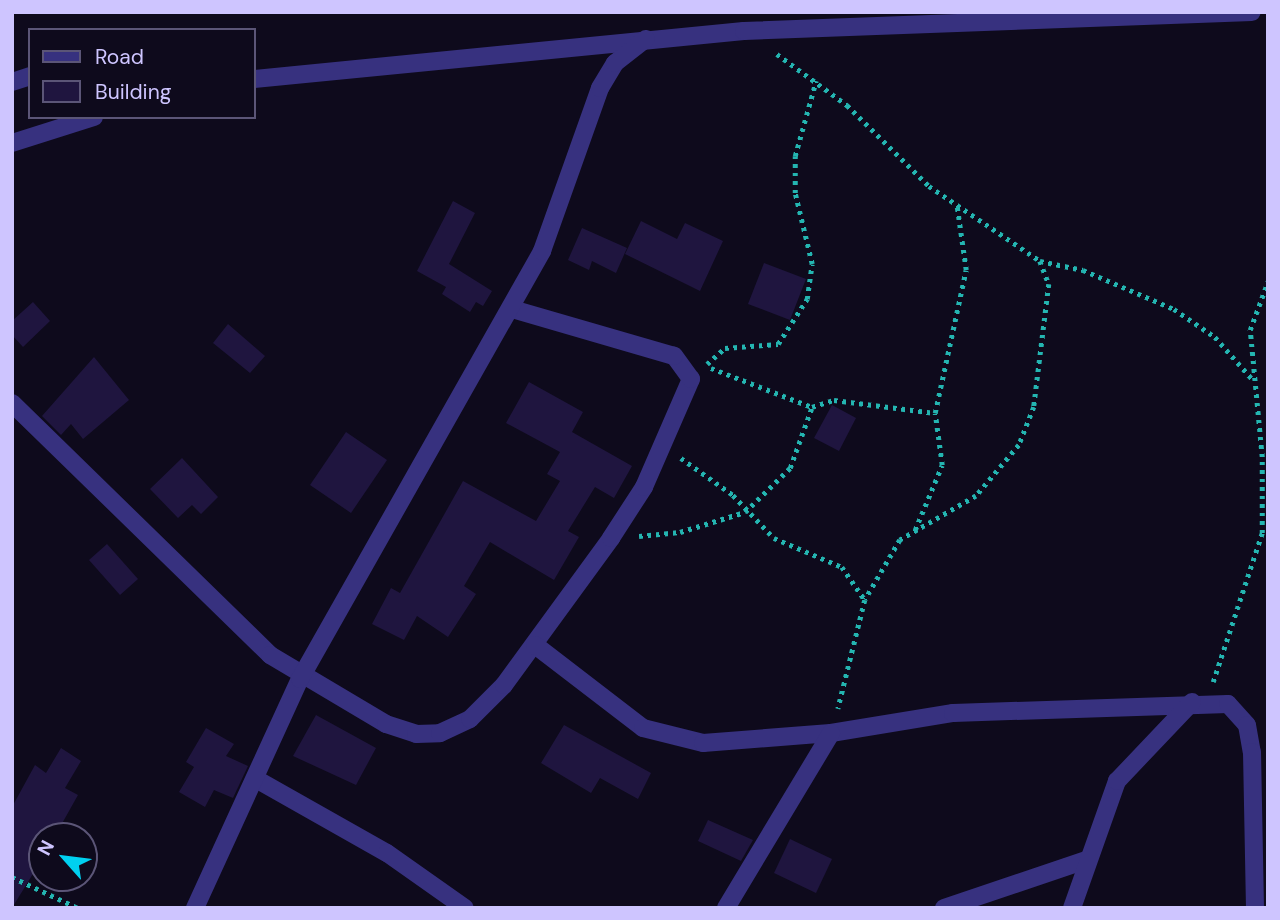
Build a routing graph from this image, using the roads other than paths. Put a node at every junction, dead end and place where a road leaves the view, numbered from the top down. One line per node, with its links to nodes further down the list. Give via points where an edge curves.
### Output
1 (1252, 12): 2 (street, via 744,31)
2 (646, 39): 3 (street); 6 (street, via 615,63 600,88 542,251)
3 (256, 79)
4 (88, 119): 5 (street)
5 (12, 143)
6 (512, 309): 8 (street, via 674,356 691,379 663,446 611,538); 9 (street, via 386,517)
7 (12, 403): 9 (street)
8 (535, 645): 9 (street, via 470,719 440,733 416,734 386,724); 11 (street, via 643,728 670,737 759,742)
9 (300, 679): 12 (street)
10 (1201, 701): 11 (street, via 953,713); 13 (street, via 1117,781); 19 (street, via 1237,709 1247,725)
11 (831, 733): 16 (street)
12 (256, 779): 14 (street); 15 (street, via 387,853)
13 (1086, 860): 17 (street); 18 (street)
14 (195, 908)
15 (465, 908)
16 (726, 908)
17 (944, 908)
18 (1072, 908)
19 (1255, 908)

